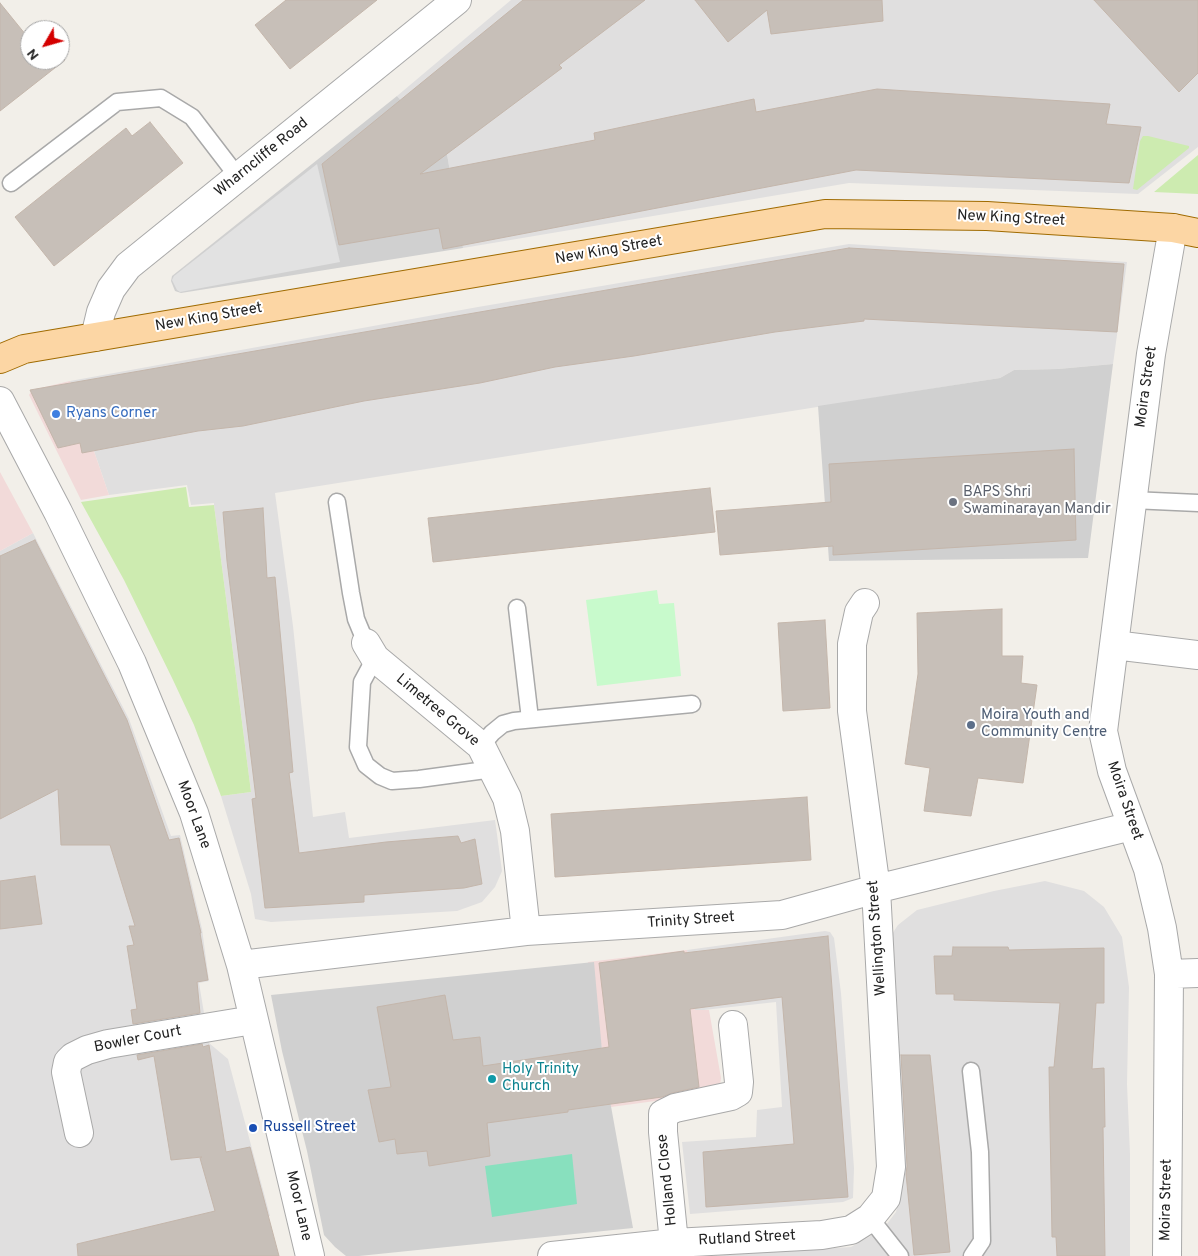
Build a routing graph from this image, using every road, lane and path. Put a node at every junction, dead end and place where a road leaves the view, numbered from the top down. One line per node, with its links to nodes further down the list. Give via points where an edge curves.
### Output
1 (457, 0): 2 (street, Wharncliffe Road)
2 (238, 177): 3 (lane, via 192,118 161,98 117,102); 5 (street, Wharncliffe Road, via 128,266 111,288)
3 (11, 183)
4 (1185, 231): 5 (main road, New King Street, via 986,216 825,214); 8 (street, Moira Street, via 1151,354)
5 (95, 337): 6 (main road, New King Street)
6 (12, 354)
7 (0, 401): 22 (street, Moor Lane, via 132,663 194,813)
8 (1132, 500): 10 (lane); 13 (street, Moira Street)
9 (337, 502): 14 (lane, via 350,593 356,619)
10 (1198, 503)
11 (864, 603): 20 (street, Wellington Street, via 852,644 852,711)
12 (517, 608): 17 (lane)
13 (1114, 645): 15 (street); 19 (street, Moira Street, via 1103,731 1112,771)
14 (370, 650): 18 (street, Limetree Grove); 18 (lane, via 362,682 358,747 366,766 392,781 419,780)
15 (1198, 655)
16 (692, 704): 17 (lane)
17 (530, 719): 18 (lane, via 503,724 492,733)
18 (487, 757): 21 (street, Limetree Grove, via 507,798 515,830)
19 (1132, 826): 20 (street, Trinity Street); 24 (street, Moira Street, via 1148,869)
20 (876, 890): 21 (street, Trinity Street, via 782,915); 29 (street, Wellington Street, via 891,1167 886,1198)
21 (526, 931): 22 (street, Trinity Street)
22 (241, 964): 25 (street, Moor Lane)
23 (1198, 973): 24 (street)
24 (1169, 974): 36 (street, Moira Street)
25 (253, 1020): 28 (street, Bowler Court, via 108,1044 73,1057 66,1072); 32 (street, Moor Lane)
26 (733, 1025): 31 (street, Holland Close, via 738,1092 663,1114)
27 (971, 1071): 35 (lane, via 980,1152 982,1241)
28 (79, 1133)
29 (870, 1218): 30 (street, Wellington Street, via 851,1230); 34 (lane)
30 (822, 1235): 31 (street, Rutland Street)
31 (674, 1243): 33 (street, Rutland Street)
32 (310, 1256)
33 (552, 1256)
34 (900, 1256)
35 (972, 1256)
36 (1166, 1256)

